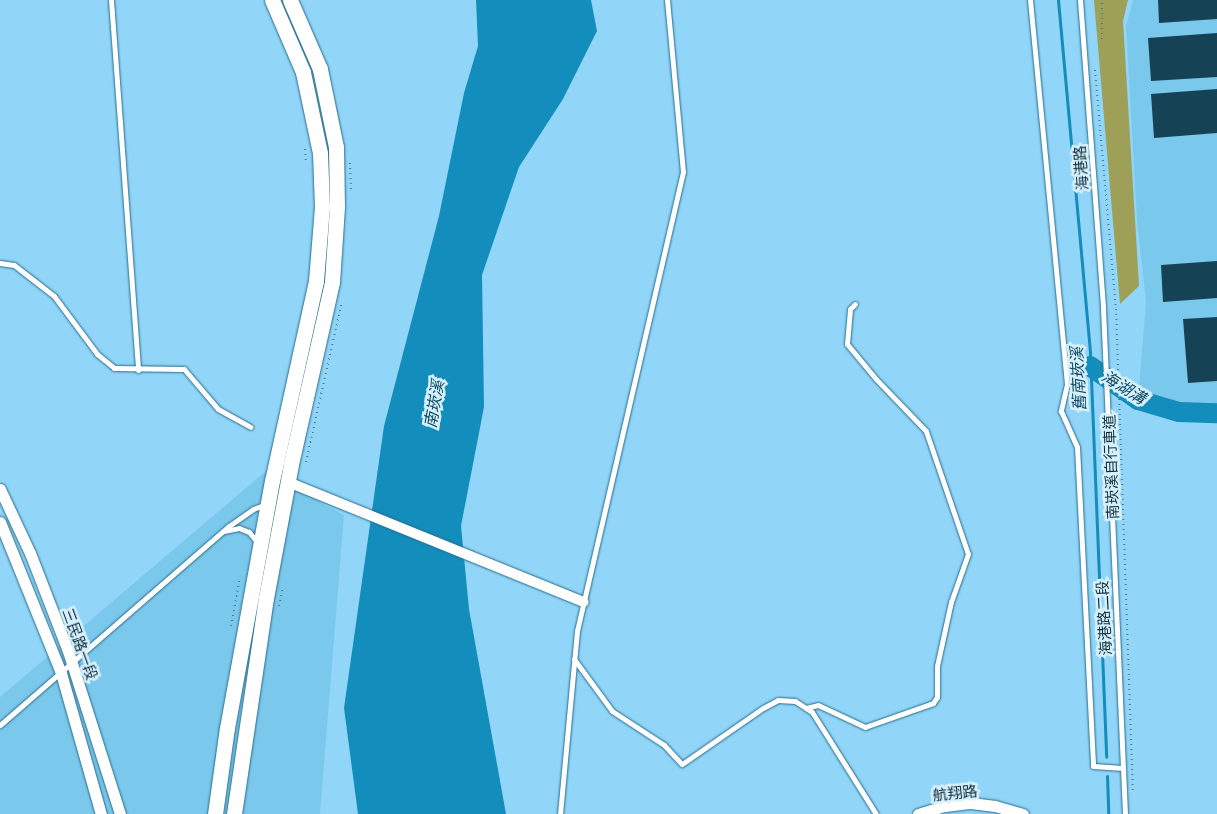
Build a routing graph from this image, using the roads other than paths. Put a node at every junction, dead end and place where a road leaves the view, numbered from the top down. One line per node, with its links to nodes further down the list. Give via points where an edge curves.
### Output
1 (110, 0): 9 (lane)
2 (272, 0): 12 (main road, via 303,72 320,153 322,207 316,281)
3 (290, 0): 13 (main road, via 320,69 336,147 337,206 332,282)
4 (667, 0): 19 (lane, via 683,172)
5 (1030, 0): 25 (lane, via 1067,384 1061,411 1077,447 1093,766)
6 (1080, 0): 10 (lane, 海港路)
7 (0, 262): 9 (lane, via 14,265 54,296 97,354 114,368)
8 (855, 304): 23 (lane, via 850,309 847,344 926,431 968,554 951,602 938,666 938,697 933,703 865,727 818,705)
9 (138, 370): 11 (lane, via 184,369 218,409)
10 (1108, 420): 25 (lane, 海港路二段)
11 (250, 426)
12 (272, 481): 13 (lane); 15 (main road)
13 (288, 482): 15 (lane); 19 (street); 29 (main road, via 266,598)
14 (0, 489): 21 (street, 三民路一段, via 30,552)
15 (268, 504): 17 (lane, via 253,509); 18 (main road)
16 (0, 522): 22 (street, 三民路一段)
17 (224, 531): 18 (lane, via 239,528 249,532); 21 (lane)
18 (260, 548): 28 (main road)
19 (584, 602): 20 (lane)
20 (574, 659): 23 (lane, via 612,711 664,745 682,764 778,700 794,701); 30 (lane)
21 (72, 661): 22 (lane); 27 (street, 三民路一段)
22 (61, 673): 24 (lane); 26 (street, 三民路一段)
23 (806, 708): 31 (lane, via 812,712)
24 (0, 725)
25 (1123, 768): 34 (lane, 海港路二段)
26 (101, 814)
27 (120, 814)
28 (215, 814)
29 (234, 814)
30 (560, 814)
31 (876, 814)
32 (918, 814): 33 (street, 航翔路, via 945,806 971,804 995,806)
33 (1023, 814)
34 (1124, 814)

